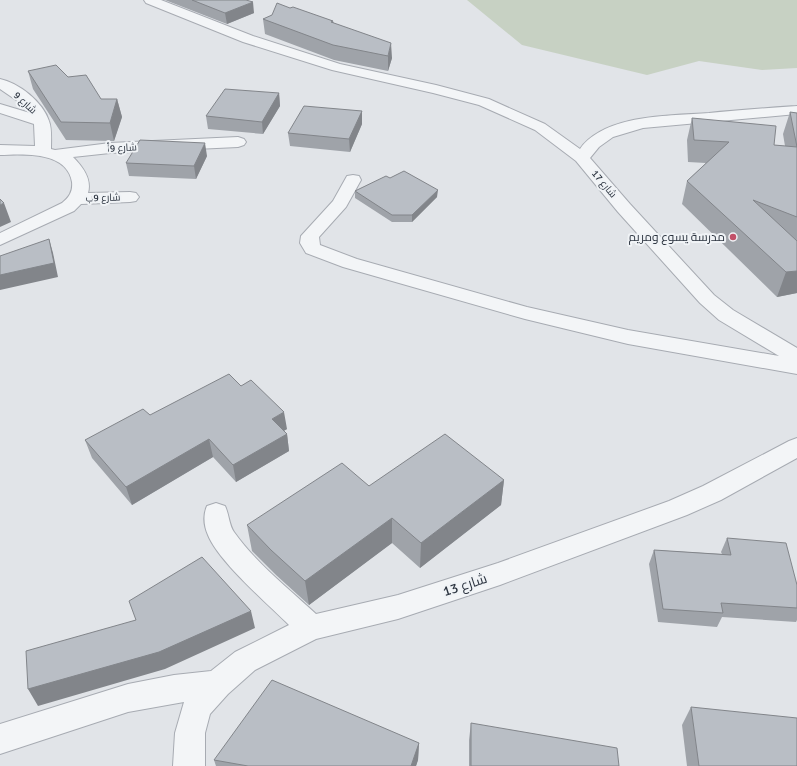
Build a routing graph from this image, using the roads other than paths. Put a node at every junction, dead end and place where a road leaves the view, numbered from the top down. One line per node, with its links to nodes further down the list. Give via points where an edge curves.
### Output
1 (150, 0): 9 (street, via 248,39 317,61 484,102 540,127)
2 (0, 83): 5 (street, شارع 9, via 23,98)
3 (0, 108): 5 (street)
4 (797, 110): 9 (street, شارع 17, via 628,126 593,142)
5 (42, 122): 8 (street, شارع 9)
6 (238, 142): 8 (street, شارع 9أ, via 110,148)
7 (0, 150): 8 (street, شارع 9أ)
8 (49, 154): 12 (street, via 66,160 77,171 81,188)
9 (582, 158): 14 (street, شارع 17, via 707,298 726,315)
10 (353, 180): 15 (street, via 340,203 310,236 308,243 313,249 350,263 525,313 628,337)
11 (130, 198): 12 (street, شارع 9ب)
12 (77, 199): 13 (street, via 57,213)
13 (0, 240)
14 (797, 358)
15 (797, 367)
16 (797, 447): 18 (street, شارع 13, via 712,493 678,508 500,574 398,607)
17 (216, 513): 18 (street, via 220,534 242,561)
18 (311, 628): 19 (street, شارع 13, via 245,662)
19 (217, 684): 20 (street, via 128,698); 21 (street, شارع 13, via 197,708 190,733)
20 (0, 739)
21 (189, 766)

